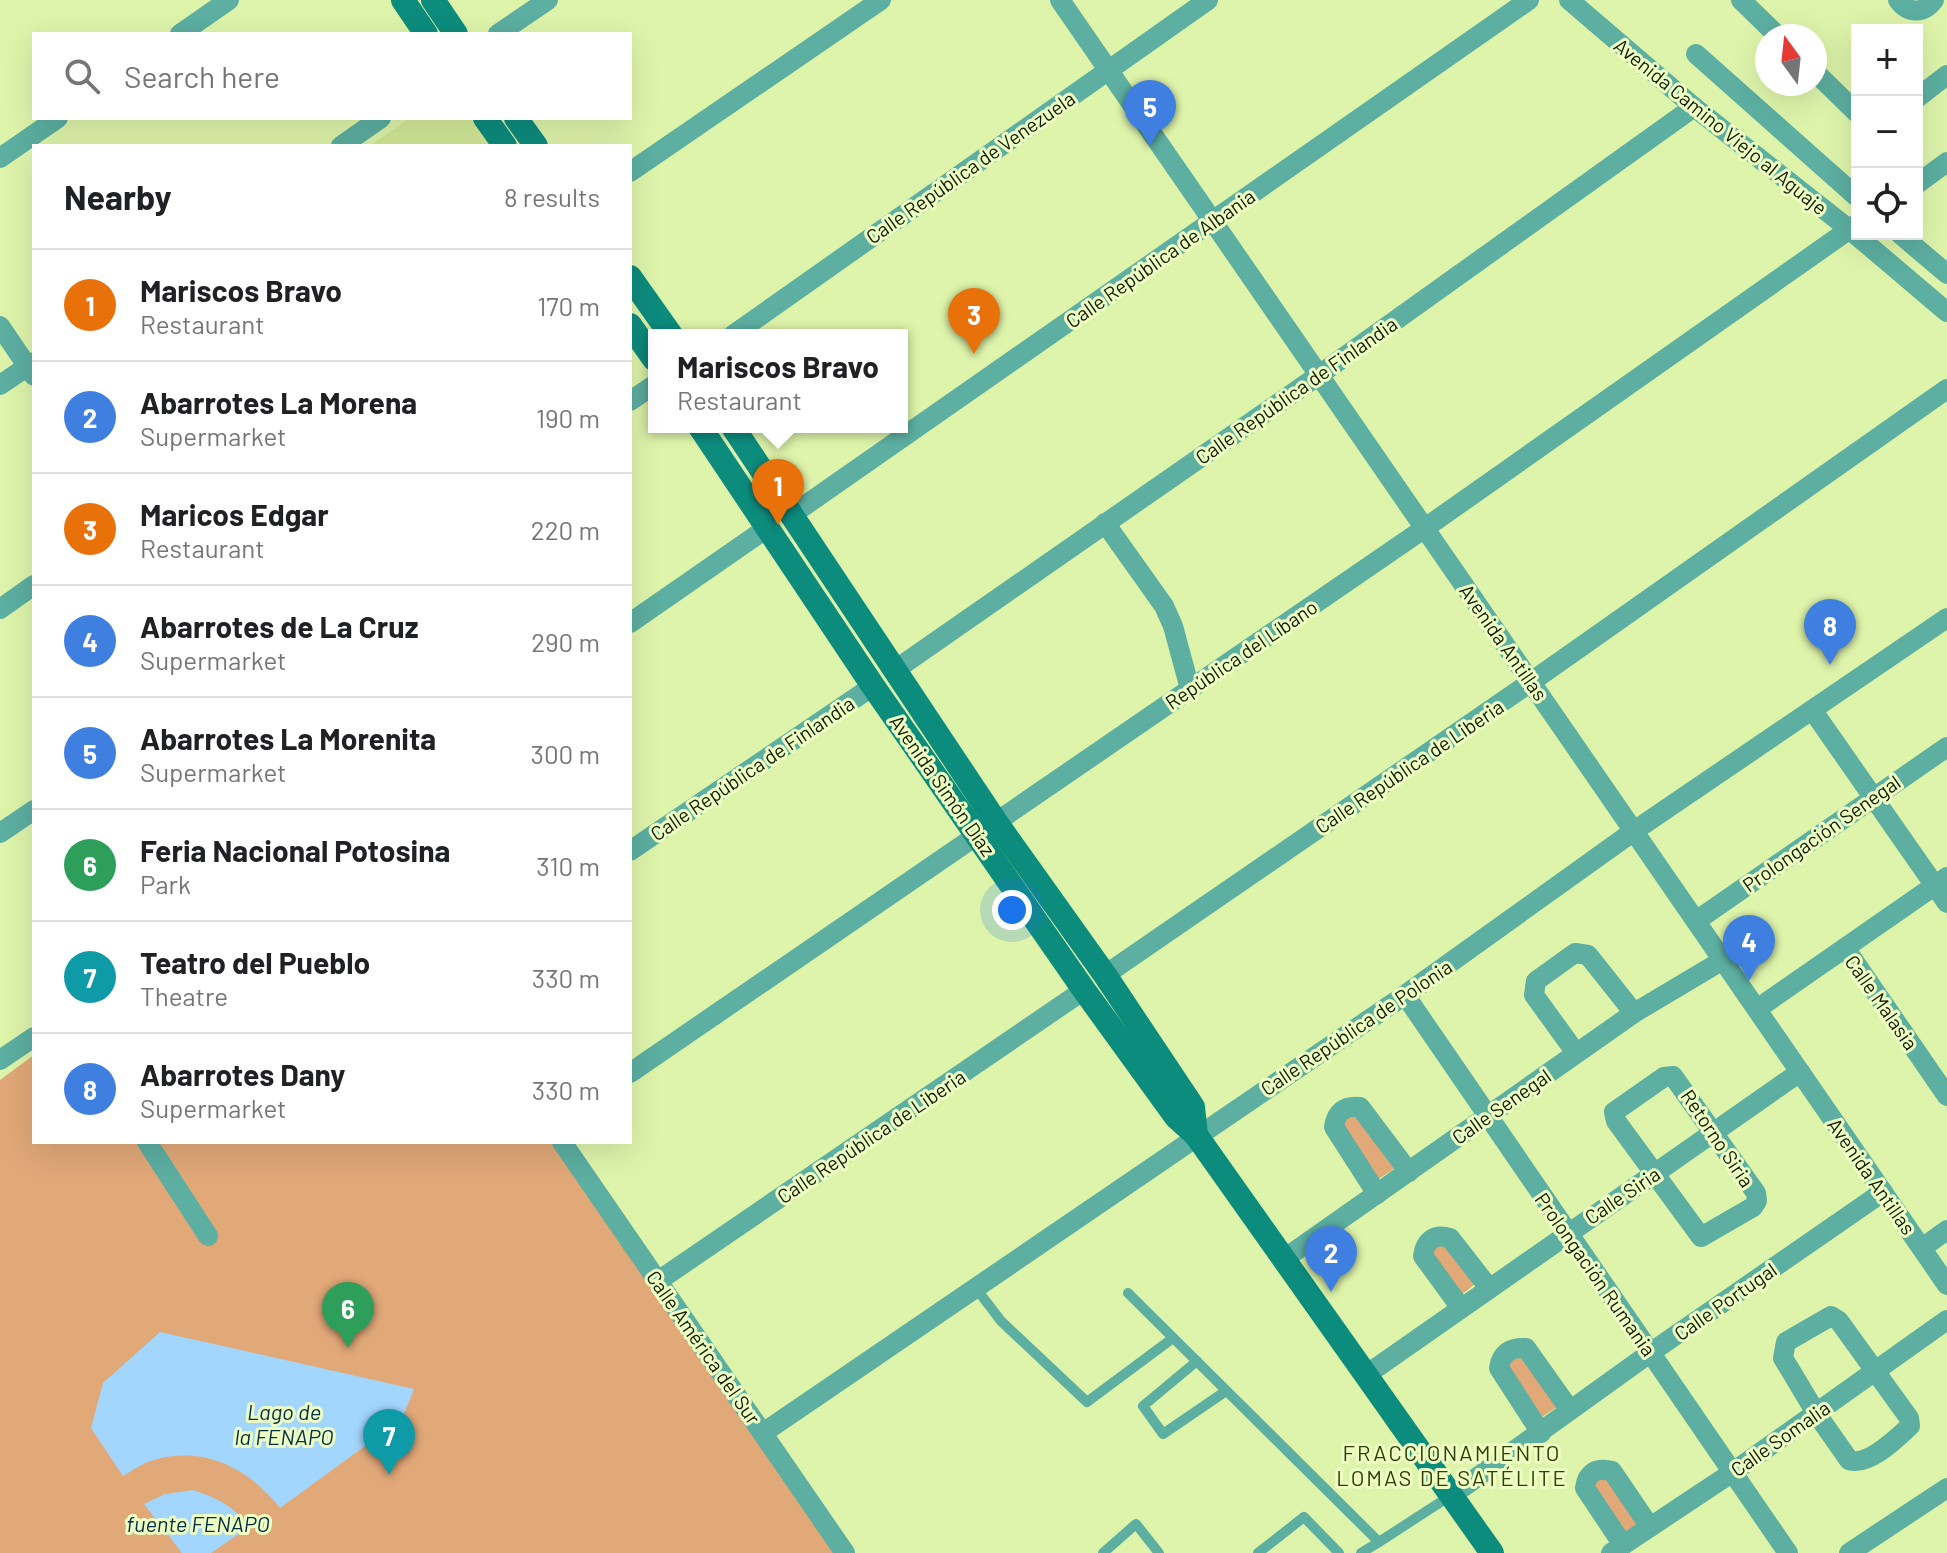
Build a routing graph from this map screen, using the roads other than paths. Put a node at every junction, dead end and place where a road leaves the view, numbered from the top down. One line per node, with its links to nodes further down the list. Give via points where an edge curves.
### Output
1 (229, 0): 14 (street)
2 (403, 0): 15 (main road)
3 (433, 0): 16 (main road)
4 (548, 0): 17 (street)
5 (881, 0): 34 (street)
6 (1060, 0): 19 (street, Avenida Antillas)
7 (1208, 0): 19 (street, Calle República de Venezuela)
8 (1529, 0): 37 (street, Calle República de Albania)
9 (1569, 0): 23 (street, Avenida Camino Viejo al Aguaje)
10 (1741, 0): 13 (street)
11 (1898, 0): 12 (street, via 1915,11)
12 (1934, 0)
13 (1766, 24)
14 (183, 32)
15 (425, 32)
16 (455, 32)
17 (501, 32)
18 (1696, 54): 36 (street)
19 (1108, 69): 37 (street, Avenida Antillas); 48 (street, Calle República de Venezuela)
20 (1947, 75): 22 (street)
21 (1827, 84): 24 (street)
22 (1920, 96)
23 (1694, 107): 38 (street, Avenida Camino Viejo al Aguaje); 51 (street, Calle República de Finlandia)
24 (1851, 107)
25 (55, 120): 32 (street)
26 (378, 120): 29 (street)
27 (486, 120): 30 (main road)
28 (517, 120): 31 (main road)
29 (344, 144)
30 (504, 144)
31 (535, 144)
32 (0, 158)
33 (1947, 162): 35 (street)
34 (632, 171)
35 (1923, 180)
36 (1851, 192)
37 (1213, 221): 51 (street, Avenida Antillas); 56 (street, Calle República de Albania)
38 (1851, 225)
39 (1851, 228): 59 (street, República del Líbano)
40 (1867, 240): 44 (street, Avenida Camino Viejo al Aguaje)
41 (1907, 240): 42 (street)
42 (1947, 274)
43 (632, 280): 47 (main road)
44 (1947, 312)
45 (0, 326): 50 (street)
46 (632, 328): 49 (main road)
47 (667, 329)
48 (741, 329)
49 (648, 350)
50 (32, 368): 52 (street)
51 (1319, 375): 57 (street, Calle República de Finlandia); 59 (street, Avenida Antillas)
52 (0, 385)
53 (1947, 389): 65 (street, Calle República de Liberia)
54 (704, 433): 58 (main road, Avenida Simón Díaz)
55 (737, 433): 56 (main road, Avenida Simón Díaz)
56 (790, 516): 64 (main road, Avenida Simón Díaz)
57 (1105, 523): 64 (street, Calle República de Finlandia); 67 (street, via 1164,606)
58 (767, 528): 63 (street); 66 (main road, Avenida Simón Díaz)
59 (1425, 528): 65 (street, Avenida Antillas); 67 (street, República del Líbano)
60 (32, 586): 61 (street)
61 (0, 609)
62 (1947, 618): 68 (street, Calle República de Polonia)
63 (632, 622)
64 (895, 670): 72 (main road, Avenida Simón Díaz)
65 (1531, 682): 73 (street, Avenida Antillas); 81 (street, Calle República de Liberia)
66 (873, 686): 72 (main road, Avenida Simón Díaz); 75 (street, Calle República de Finlandia)
67 (1190, 689): 72 (street, República del Líbano)
68 (1813, 711): 70 (street); 73 (street, Calle República de Polonia)
69 (1947, 747): 70 (street, Prolongación Senegal)
70 (1872, 797): 76 (street); 78 (street, Prolongación Senegal)
71 (32, 811): 74 (street)
72 (987, 828): 81 (main road, Avenida Simón Díaz); 82 (main road, Avenida Simón Díaz); 89 (street, República del Líbano)
73 (1634, 831): 78 (street, Avenida Antillas); 83 (street, Calle República de Polonia)
74 (0, 833)
75 (632, 850)
76 (1941, 881): 77 (street); 79 (street)
77 (1947, 903)
78 (1696, 921): 80 (street, Avenida Antillas)
79 (1845, 948): 84 (street); 91 (street, Calle Malasia)
80 (1723, 960): 84 (street, Avenida Antillas); 85 (street, Calle Senegal)
81 (1105, 975): 94 (main road, Avenida Simón Díaz, via 1193,1107)
82 (1084, 990): 94 (main road, Avenida Simón Díaz, via 1176,1117); 106 (street, Calle República de Liberia)
83 (1405, 995): 92 (street, Prolongación Rumania); 94 (street, Calle República de Polonia)
84 (1757, 1009): 90 (street, Avenida Antillas)
85 (1634, 1013): 87 (street, Calle Senegal); 87 (street, via 1588,955 1575,953 1536,981 1534,995)
86 (32, 1038): 88 (street)
87 (1576, 1053): 92 (street, Calle Senegal)
88 (0, 1060)
89 (632, 1072)
90 (1800, 1072): 93 (street, Calle Siria); 99 (street, Avenida Antillas)
91 (1947, 1096)
92 (1487, 1118): 97 (street, Calle Senegal); 102 (street, Prolongación Rumania)
93 (1714, 1131): 98 (street, Calle Siria); 98 (street, Retorno Siria, via 1673,1076 1621,1105 1614,1112 1616,1121); 98 (street, Retorno Siria, via 1756,1193 1753,1207 1701,1237)
94 (1196, 1135): 105 (main road, Avenida Simón Díaz); 108 (street, Calle República de Polonia)
95 (148, 1144): 103 (street)
96 (563, 1144): 106 (street, Calle América del Sur)
97 (1409, 1172): 100 (street, Calle Senegal); 100 (street, via 1360,1107 1341,1110 1334,1127)
98 (1655, 1173): 102 (street, Calle Siria)
99 (1883, 1192): 104 (street, Avenida Antillas); 114 (street, Calle Portugal)
100 (1377, 1194): 105 (street, Calle Senegal)
101 (1947, 1230): 104 (street)
102 (1567, 1233): 109 (street, Calle Siria); 114 (street, Prolongación Rumania)
103 (208, 1236)
104 (1922, 1248): 107 (street, Avenida Antillas)
105 (1284, 1259): 117 (main road, Avenida Simón Díaz)
106 (658, 1281): 121 (street, Calle América del Sur)
107 (1947, 1285)
108 (975, 1287): 113 (lane, via 1001,1321 1087,1402); 121 (street, Calle República de Polonia)
109 (1489, 1288): 111 (street, Calle Siria); 111 (street, via 1450,1238 1430,1239 1423,1256)
110 (1128, 1293): 113 (lane)
111 (1461, 1308): 117 (street, Calle Siria)
112 (1947, 1320): 116 (street, Calle Somalia)
113 (1173, 1338): 115 (lane)
114 (1650, 1353): 119 (street, Calle Portugal); 123 (street, Prolongación Rumania)
115 (1197, 1361): 118 (lane); 118 (lane, via 1143,1406 1163,1434)
116 (1876, 1370): 120 (street, Calle Somalia); 120 (street, via 1910,1426 1867,1460 1849,1460); 120 (street, via 1831,1316 1786,1342 1783,1358)
117 (1366, 1375): 125 (main road, Avenida Simón Díaz)
118 (1226, 1391): 127 (lane)
119 (1570, 1410): 122 (street, Calle Portugal); 122 (street, via 1526,1348 1506,1352 1499,1368)
120 (1816, 1413): 123 (street, Calle Somalia)
121 (763, 1433): 129 (street, Calle América del Sur)
122 (1541, 1433): 125 (street, Calle Portugal)
123 (1733, 1472): 126 (street, Calle Somalia); 136 (street, Prolongación Rumania)
124 (1947, 1488): 137 (street)
125 (1451, 1496): 127 (lane); 135 (main road, Avenida Simón Díaz)
126 (1650, 1527): 128 (street, Calle Somalia); 128 (street, via 1612,1471 1592,1472 1585,1488)
127 (1379, 1542): 134 (lane)
128 (1617, 1549)
129 (845, 1553)
130 (1103, 1553): 131 (lane, via 1136,1524)
131 (1159, 1553)
132 (1258, 1553): 133 (lane, via 1304,1517)
133 (1339, 1553)
134 (1361, 1553)
135 (1492, 1553)
136 (1788, 1553)
137 (1849, 1553)

